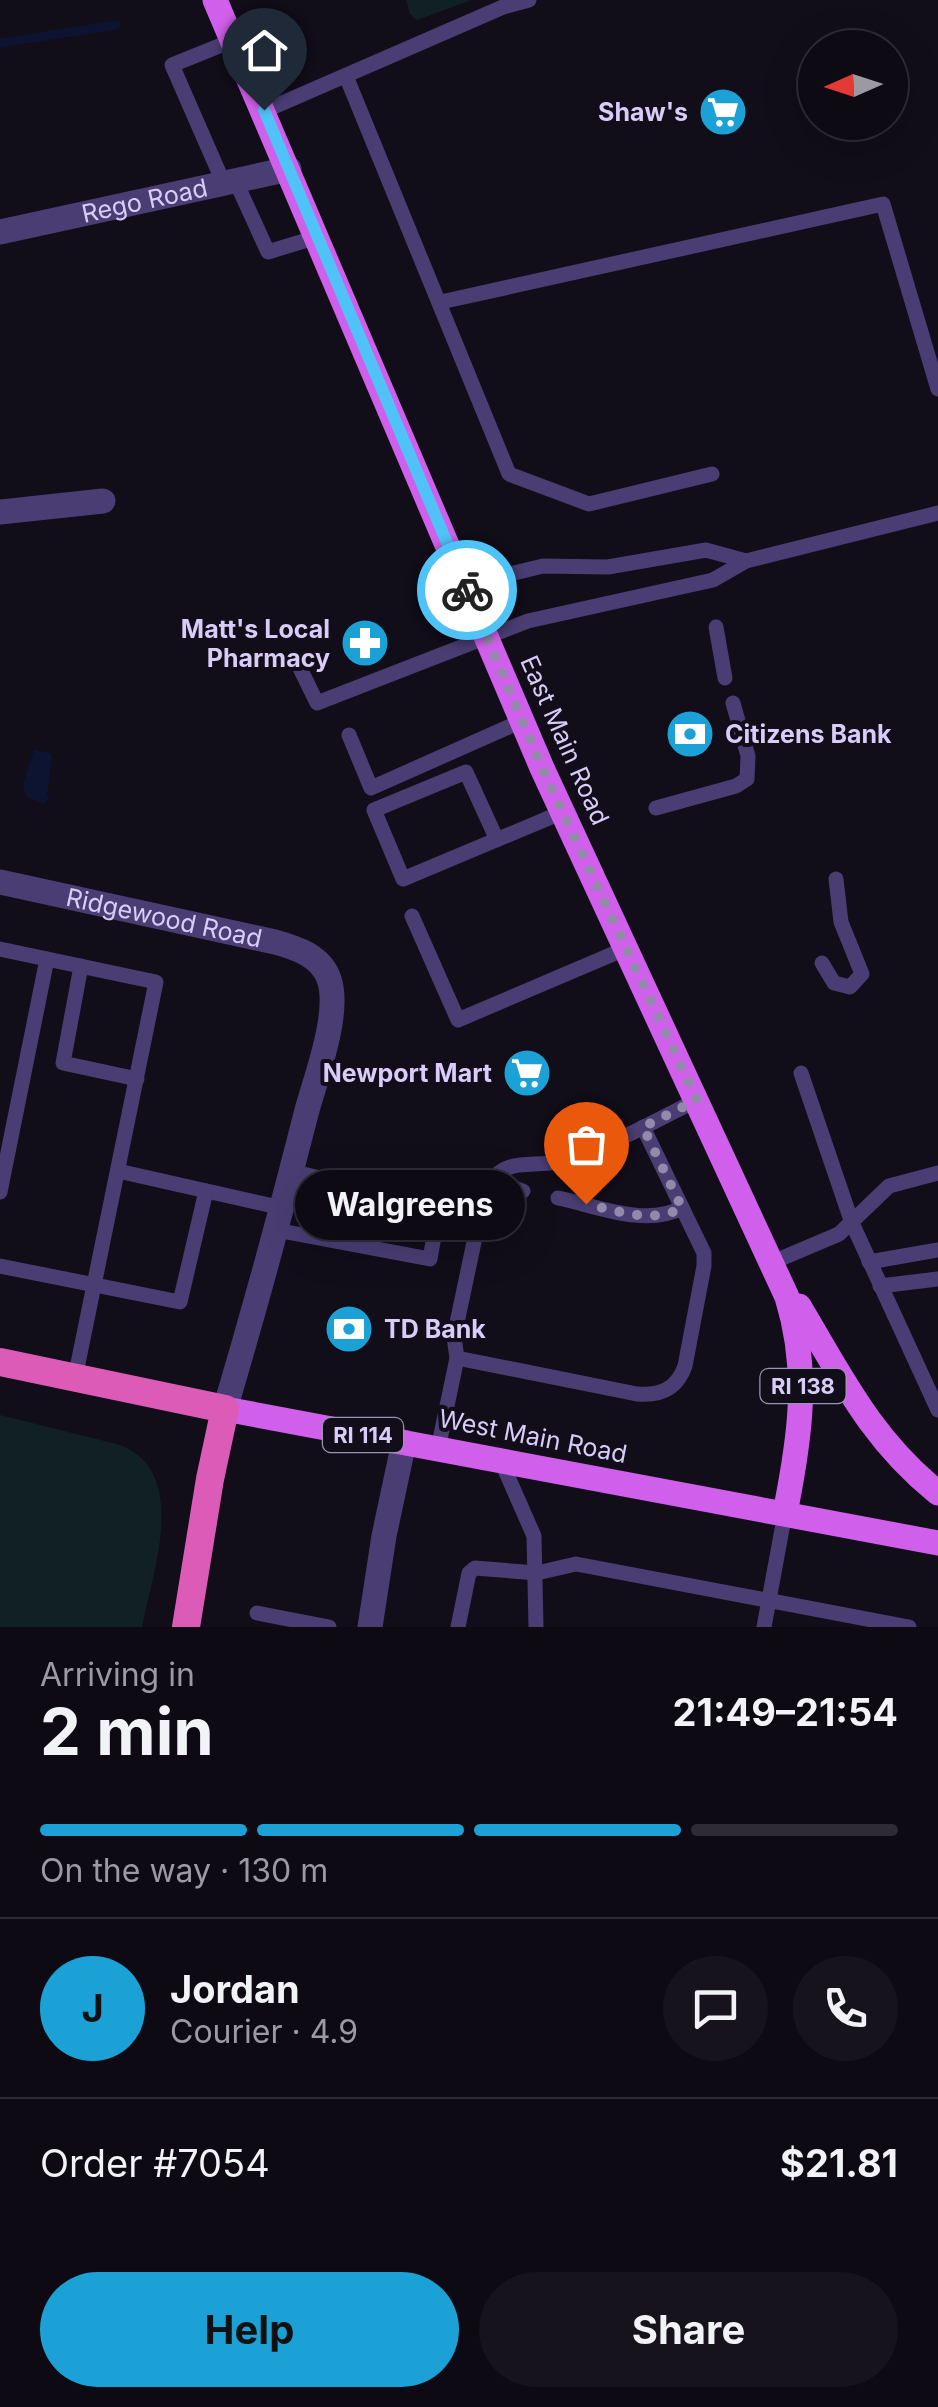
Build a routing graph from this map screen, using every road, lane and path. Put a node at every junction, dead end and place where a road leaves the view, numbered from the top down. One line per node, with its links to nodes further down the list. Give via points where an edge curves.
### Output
1 (215, 0): 3 (main road, East Main Road / RI 138)
2 (529, 0): 4 (lane)
3 (234, 40): 5 (main road, East Main Road / RI 138); 7 (lane, via 172,65)
4 (346, 76): 5 (lane); 10 (lane)
5 (264, 110): 6 (main road, East Main Road / RI 138)
6 (289, 169): 7 (street, Rego Road); 9 (main road, East Main Road / RI 138)
7 (230, 183): 8 (street, Rego Road); 9 (lane, via 268,252)
8 (0, 232)
9 (317, 236): 17 (main road, East Main Road / RI 138)
10 (441, 302): 11 (lane, via 883,204); 12 (lane, via 510,474 589,504)
11 (938, 389)
12 (712, 474)
13 (103, 501): 14 (street)
14 (0, 512)
15 (938, 513): 16 (lane)
16 (746, 561): 17 (lane, via 706,550 608,567 543,566); 19 (lane, via 713,580)
17 (467, 590): 19 (main road, East Main Road / RI 138)
18 (716, 628): 21 (lane)
19 (486, 635): 20 (lane, via 317,704); 23 (main road, East Main Road / RI 138)
20 (295, 658)
21 (725, 678)
22 (733, 703): 25 (lane, via 748,756 747,779)
23 (522, 721): 24 (lane, via 371,788); 26 (main road, East Main Road / RI 138)
24 (348, 735)
25 (656, 808)
26 (563, 812): 27 (lane); 31 (main road, East Main Road / RI 138)
27 (496, 840): 27 (lane, via 403,879 374,810 466,772)
28 (836, 879): 34 (lane, via 841,922 862,974 850,987 834,983)
29 (0, 882): 41 (street, Ridgewood Road, via 262,938 321,965 331,987 329,1022)
30 (412, 916): 31 (lane, via 458,1020)
31 (626, 948): 38 (main road, East Main Road / RI 138)
32 (0, 949): 33 (lane)
33 (47, 959): 35 (lane); 48 (lane)
34 (822, 963)
35 (81, 966): 37 (lane, via 63,1062); 37 (lane, via 156,982)
36 (801, 1073): 54 (lane)
37 (137, 1079): 40 (lane)
38 (697, 1100): 39 (lane); 56 (main road, East Main Road / RI 138)
39 (643, 1127): 43 (lane, via 566,1160 525,1162); 51 (lane)
40 (118, 1171): 45 (lane); 60 (lane)
41 (292, 1171): 44 (lane); 53 (street)
42 (938, 1173): 54 (lane, via 890,1186)
43 (499, 1174): 47 (lane); 52 (lane, via 488,1185)
44 (340, 1182)
45 (206, 1191): 53 (lane); 60 (lane, via 180,1302)
46 (381, 1191): 50 (lane)
47 (523, 1191)
48 (0, 1192)
49 (558, 1198): 51 (lane, via 649,1217)
50 (440, 1202): 52 (lane); 53 (lane, via 430,1260)
51 (682, 1208): 62 (lane, via 704,1266 685,1366 666,1390 637,1394)
52 (482, 1210): 62 (lane, via 454,1337)
53 (279, 1219): 65 (street)
54 (852, 1223): 56 (lane); 57 (lane)
55 (938, 1250): 57 (lane)
56 (773, 1262): 70 (main road, via 873,1428); 71 (main road, East Main Road / RI 138, via 793,1315 802,1371)
57 (870, 1262): 61 (lane)
58 (0, 1266): 60 (lane)
59 (938, 1279): 61 (lane)
60 (95, 1285): 64 (lane)
61 (880, 1286): 66 (lane)
62 (457, 1358): 68 (lane)
63 (0, 1362): 64 (highway, West Main Road / RI 114)
64 (75, 1378): 65 (highway, West Main Road / RI 114)
65 (225, 1409): 67 (main road, West Main Road / RI 114); 76 (highway)
66 (938, 1410)
67 (404, 1442): 68 (main road, West Main Road / RI 114); 78 (street)
68 (438, 1448): 69 (main road, West Main Road / RI 114)
69 (502, 1460): 71 (main road, West Main Road / RI 114); 73 (lane, via 534,1536)
70 (938, 1492)
71 (786, 1513): 72 (main road, West Main Road / RI 114); 74 (lane)
72 (938, 1544)
73 (537, 1572): 74 (lane, via 584,1564); 79 (lane, via 475,1568); 80 (lane)
74 (769, 1600): 81 (lane); 82 (lane)
75 (257, 1613): 77 (lane)
76 (186, 1627)
77 (329, 1627)
78 (370, 1627)
79 (458, 1627)
80 (536, 1627)
81 (764, 1627)
82 (909, 1627)

